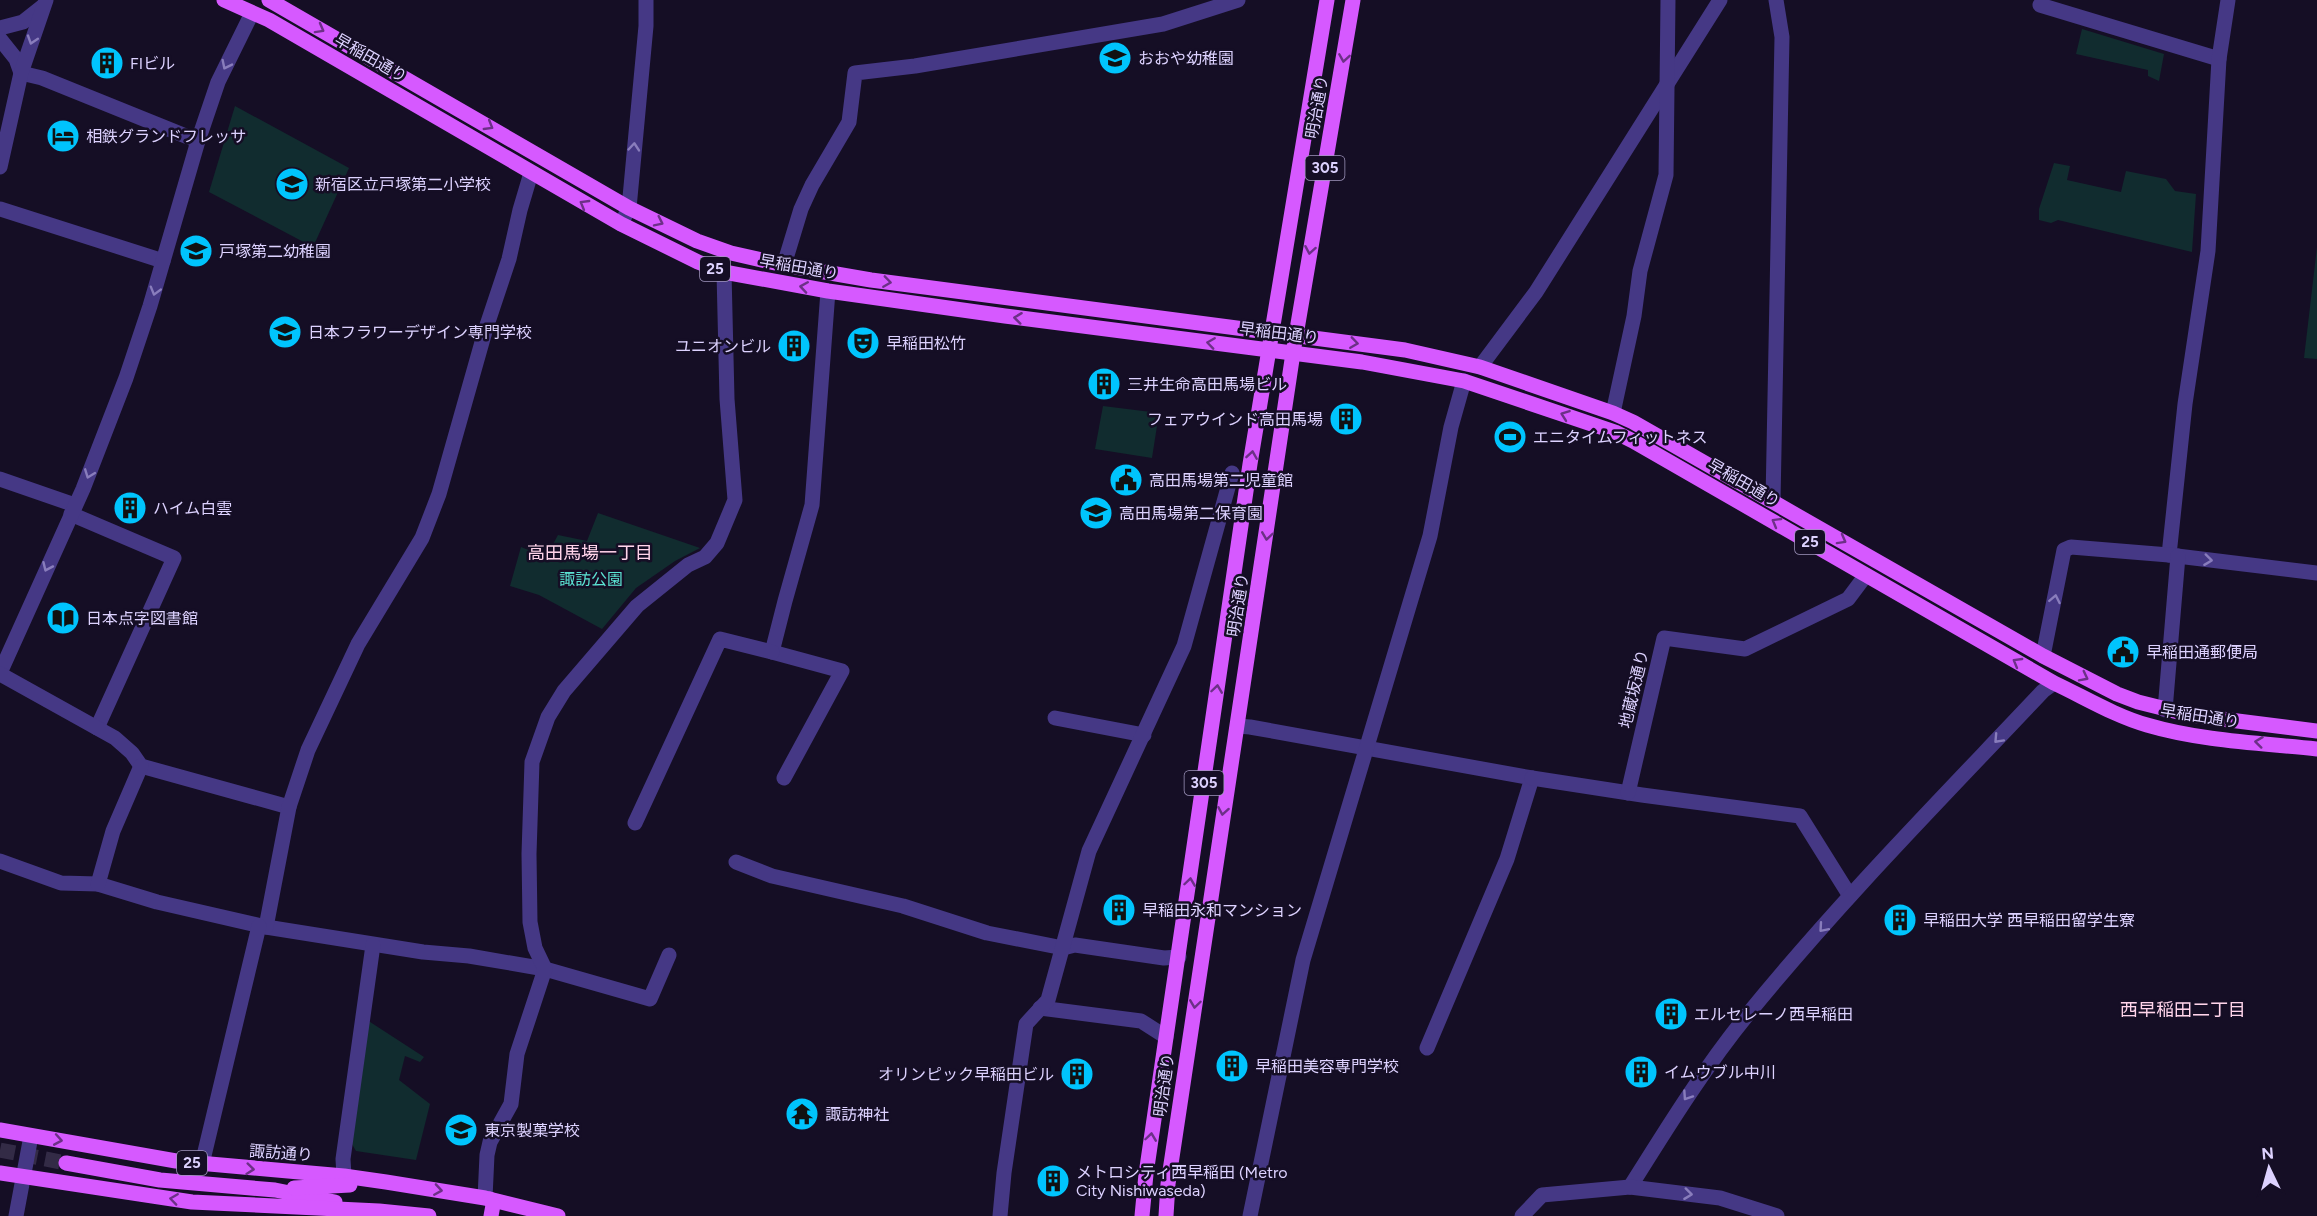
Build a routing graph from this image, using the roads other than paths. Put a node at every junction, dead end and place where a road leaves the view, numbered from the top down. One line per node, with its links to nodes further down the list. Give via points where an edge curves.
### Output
1 (225, 0): 13 (main road, 早稲田通り / 25)
2 (269, 0): 22 (main road, 早稲田通り / 25, one-way to 22)
3 (646, 0): 22 (street, one-way to 3)
4 (1238, 0): 26 (street, via 1163,24 855,73 849,122 801,209)
5 (1327, 0): 29 (main road, 明治通り / 305)
6 (1353, 0): 30 (main road, 明治通り / 305, one-way to 30)
7 (1668, 0): 18 (street)
8 (1720, 0): 18 (street)
9 (1776, 0): 38 (street, via 1782,37)
10 (2228, 0): 16 (street)
11 (44, 4): 14 (street, via 23,22); 17 (street, one-way to 17)
12 (2040, 5): 16 (street)
13 (252, 13): 19 (street, one-way to 19, via 218,82); 21 (main road, 早稲田通り / 25)
14 (0, 28)
15 (0, 39): 17 (street, via 16,59)
16 (2219, 59): 40 (street, via 2208,251 2185,404)
17 (21, 73): 19 (street); 20 (street)
18 (1667, 84): 33 (street, via 1536,292); 35 (street, via 1666,175 1640,271)
19 (198, 141): 25 (street)
20 (0, 167)
21 (531, 173): 24 (main road, 早稲田通り / 25, one-way to 21); 59 (street, via 439,494 422,538 358,644 308,750)
22 (629, 208): 24 (street); 26 (main road, 早稲田通り / 25, one-way to 26, via 697,241)
23 (0, 209): 25 (street)
24 (621, 224): 27 (main road, 早稲田通り / 25)
25 (163, 261): 39 (street, one-way to 39, via 126,378)
26 (784, 265): 29 (main road, 早稲田通り / 25, one-way to 29)
27 (724, 272): 28 (main road, 早稲田通り / 25, one-way to 27); 70 (street, via 726,399 735,500 717,543 637,606 564,691 548,717 532,762 529,814 530,922)
28 (828, 291): 31 (main road, 早稲田通り / 25, one-way to 28); 43 (street, via 812,505)
29 (1273, 332): 30 (main road, 早稲田通り / 25); 31 (main road, 明治通り / 305)
30 (1296, 335): 32 (main road, 明治通り / 305); 33 (main road, 早稲田通り / 25, one-way to 33, via 1405,350)
31 (1269, 350): 32 (main road, 早稲田通り / 25); 69 (main road, 明治通り / 305, one-way to 31)
32 (1293, 353): 34 (main road, 早稲田通り / 25); 49 (main road, 明治通り / 305, one-way to 49)
33 (1480, 367): 35 (main road, 早稲田通り / 25)
34 (1464, 381): 42 (main road, 早稲田通り / 25, one-way to 34, via 1633,441); 53 (street, via 1430,536)
35 (1612, 413): 38 (main road, 早稲田通り / 25)
36 (1232, 473): 52 (street, via 1184,646)
37 (0, 479): 39 (street)
38 (1773, 501): 44 (main road, 早稲田通り / 25, one-way to 44)
39 (73, 509): 45 (street, one-way to 45); 50 (street, via 174,558)
40 (2174, 555): 41 (street, one-way to 41); 44 (street, one-way to 40, via 2064,550 2071,547); 47 (street)
41 (2317, 573)
42 (1866, 575): 46 (main road, 早稲田通り / 25, one-way to 42); 58 (street, 地蔵坂通り, via 1848,599 1745,649 1664,638)
43 (772, 652): 56 (street, via 842,671); 60 (street, via 720,639)
44 (2043, 656): 47 (main road, 早稲田通り / 25, one-way to 47, via 2117,694)
45 (0, 674): 50 (street)
46 (2054, 683): 54 (main road, 早稲田通り / 25, one-way to 46, via 2153,727); 64 (street, one-way to 64)
47 (2165, 710): 51 (main road, 早稲田通り / 25)
48 (1055, 718): 52 (street)
49 (1238, 726): 53 (street); 92 (main road, 明治通り / 305, one-way to 92)
50 (97, 728): 55 (street, via 132,753)
51 (2317, 731)
52 (1144, 735): 67 (street, via 1089,851)
53 (1368, 746): 57 (street); 93 (street, via 1303,960)
54 (2317, 749)
55 (141, 766): 59 (street); 63 (street, via 113,831)
56 (784, 778)
57 (1532, 778): 58 (street); 73 (street, via 1507,859)
58 (1628, 793): 64 (street, via 1800,816)
59 (289, 807): 65 (street)
60 (635, 823)
61 (0, 861): 63 (street, via 61,883)
62 (736, 862): 67 (street, via 772,876 903,906 987,933)
63 (98, 884): 65 (street)
64 (1850, 896): 82 (street, one-way to 82, via 1747,1015 1687,1097)
65 (262, 927): 66 (street); 77 (street)
66 (373, 945): 70 (street); 79 (street)
67 (1063, 948): 69 (street, via 1075,945); 71 (street, via 1048,1000)
68 (669, 955): 70 (street, via 650,999)
69 (1179, 957): 72 (main road, 明治通り / 305)
70 (544, 969): 84 (street, via 517,1054 512,1104 490,1142)
71 (1040, 1008): 72 (street, via 1141,1021); 90 (street, via 1026,1024)
72 (1166, 1037): 91 (main road, 明治通り / 305, one-way to 72)
73 (1427, 1048)
74 (0, 1131): 75 (main road, 諏訪通り / 25)
75 (31, 1136): 77 (main road, 諏訪通り / 25, one-way to 77); 80 (street)
76 (66, 1163): 83 (main road, 25, via 159,1180)
77 (202, 1164): 79 (main road, 諏訪通り / 25, one-way to 79)
78 (0, 1173): 80 (main road, 25)
79 (344, 1176): 81 (main road, 諏訪通り / 25)
80 (23, 1177): 85 (main road, 25, one-way to 80, via 192,1202); 86 (street)
81 (386, 1182): 83 (main road, 25); 84 (main road, 諏訪通り / 25, one-way to 84)
82 (1630, 1187): 94 (street, via 1542,1195); 95 (street, one-way to 95, via 1719,1198)
83 (275, 1190): 85 (main road, 25)
84 (488, 1198): 88 (main road, via 493,1205); 89 (main road, 諏訪通り / 25)
85 (379, 1211): 87 (main road, 25)
86 (16, 1216)
87 (429, 1216)
88 (491, 1216)
89 (558, 1216)
90 (1000, 1216)
91 (1142, 1216)
92 (1166, 1216)
93 (1250, 1216)
94 (1522, 1216)
95 (1777, 1216)

